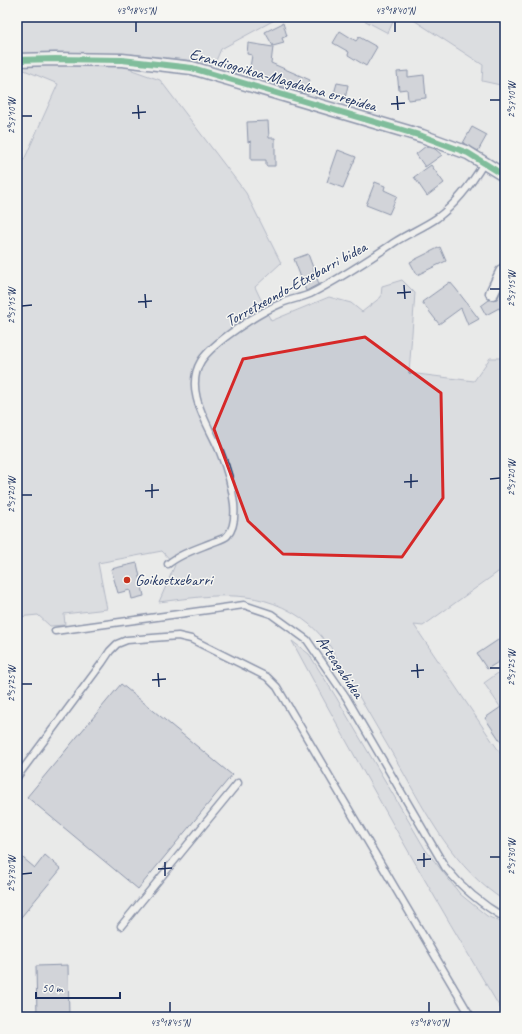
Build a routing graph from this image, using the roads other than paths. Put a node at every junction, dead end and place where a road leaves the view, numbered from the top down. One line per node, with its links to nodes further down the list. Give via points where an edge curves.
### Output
1 (17, 60): 2 (street, Erandiogoikoa-Magdalena errepidea, via 122,60 192,68 422,136 468,152)
2 (484, 163): 3 (street, Erandiogoikoa-Magdalena errepidea); 6 (lane, Torretxeondo-Etxebarri bidea, via 471,184 438,218 309,295 282,303 264,312 224,338 201,361 196,376 196,396 228,472 235,513 233,527 227,536 175,558)
3 (505, 176)
4 (505, 269): 5 (street)
5 (492, 293)
6 (168, 564)
7 (55, 631): 10 (lane, Arteagabidea, via 244,605 271,614 307,640 346,697 445,867 480,903)
8 (17, 777): 12 (lane, via 117,644 128,640 178,636 192,639 267,677 277,687)
9 (238, 783): 11 (lane)
10 (505, 918)
11 (121, 926)
12 (471, 1017)

